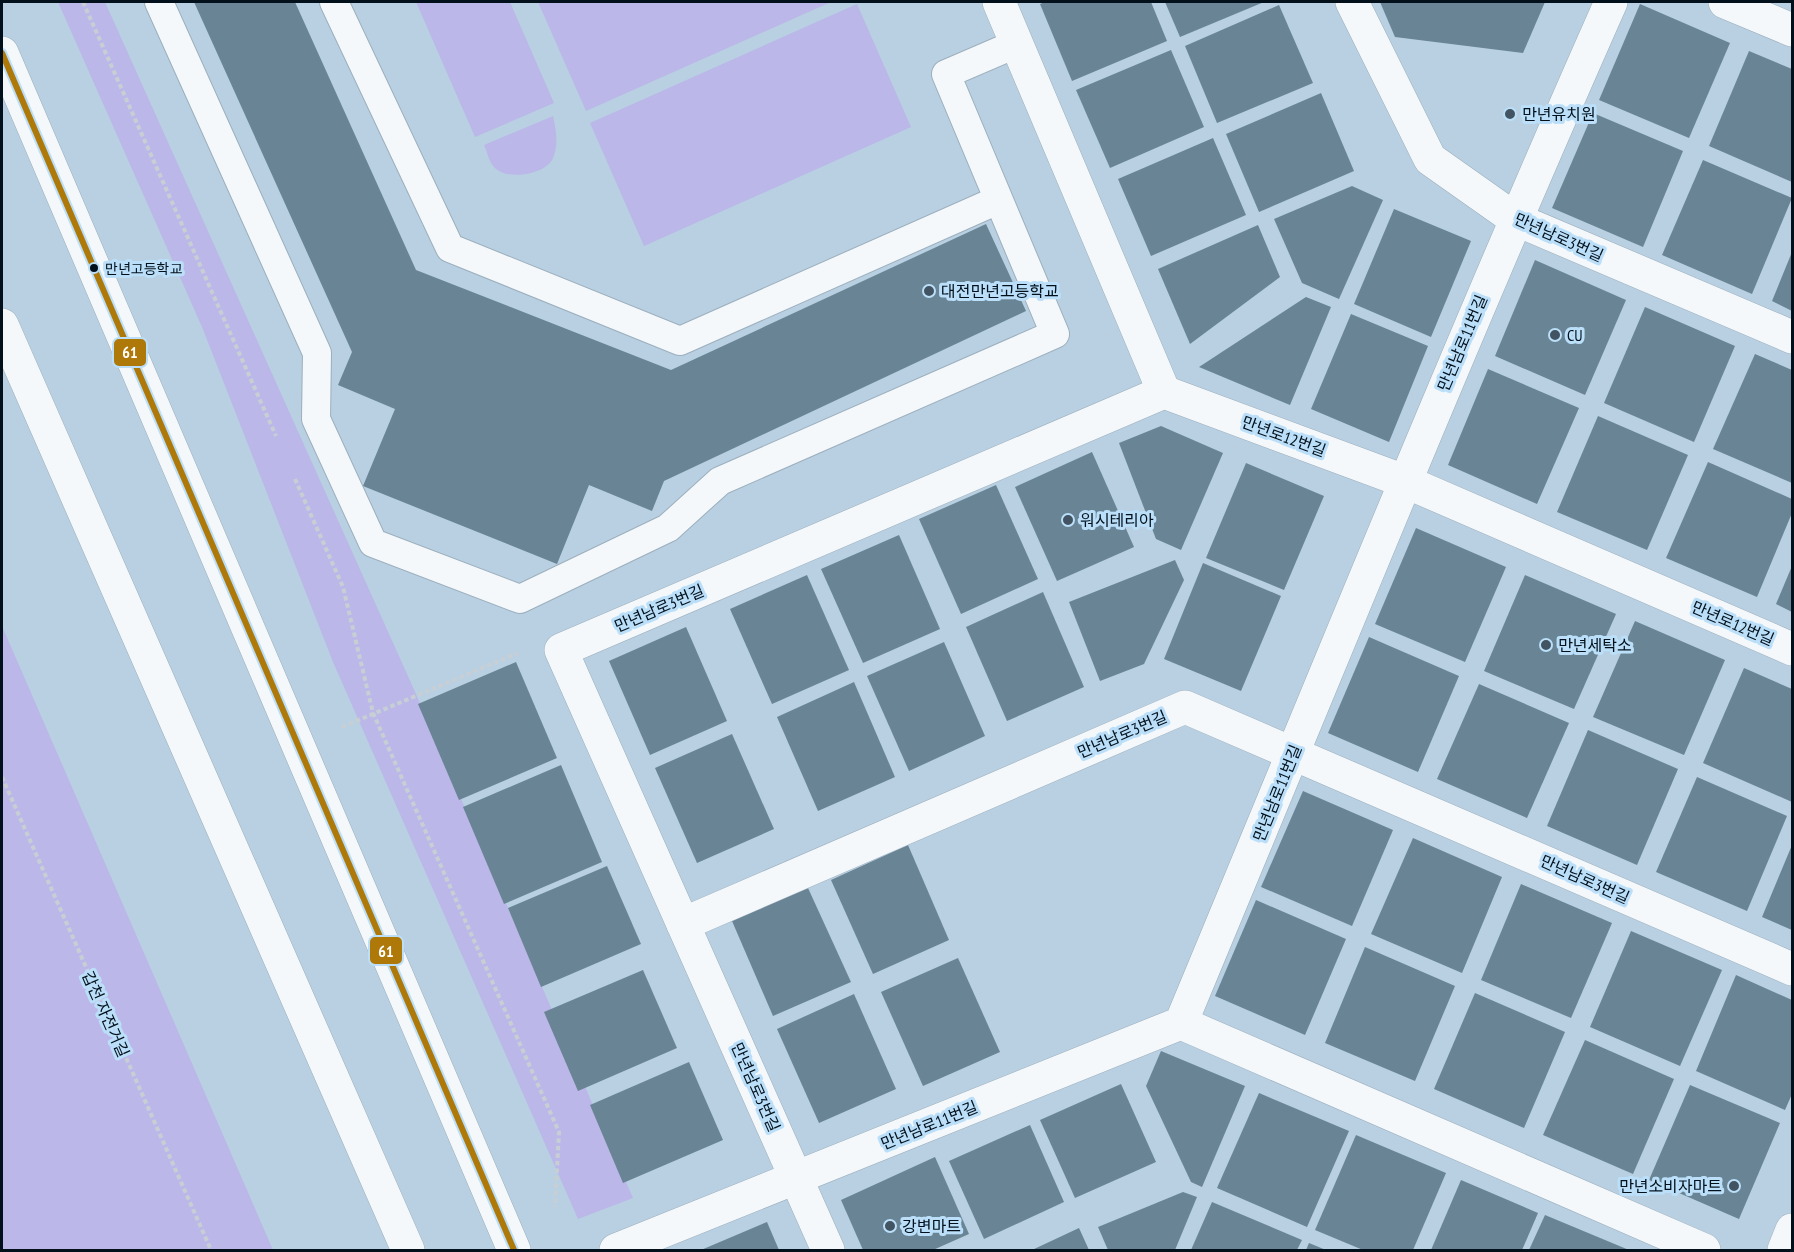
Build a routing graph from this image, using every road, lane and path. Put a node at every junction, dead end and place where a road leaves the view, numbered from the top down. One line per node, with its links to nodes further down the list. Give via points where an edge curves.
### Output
1 (83, 2): 16 (path)
2 (159, 2): 11 (lane, via 317,353 316,419 373,543 520,599 668,528 720,481 1055,334)
3 (334, 2): 11 (lane, via 450,248 680,341)
4 (999, 2): 9 (street)
5 (1352, 2): 12 (street, 만년남로3번길, via 1430,159)
6 (1611, 2): 12 (street, 만년남로11번길)
7 (1725, 2): 8 (street)
8 (1792, 30)
9 (1018, 43): 11 (lane, via 946,74); 15 (street)
10 (2, 53): 33 (street)
11 (998, 200)
12 (1515, 219): 14 (street, 만년남로3번길); 18 (street, 만년남로11번길)
13 (2, 325): 32 (street)
14 (1792, 337)
15 (1164, 392): 18 (street, 만년로12번길); 20 (street, 만년남로3번길)
16 (281, 446)
17 (295, 478): 21 (path, via 343,587)
18 (1404, 481): 19 (street, 만년로12번길); 23 (street, 만년남로11번길)
19 (1792, 649)
20 (561, 650): 21 (path, via 526,650); 25 (street, 만년남로3번길)
21 (373, 713): 22 (path); 29 (path, via 559,1132)
22 (342, 727)
23 (1294, 752): 25 (street, 만년남로3번길, via 1185,707); 26 (street, 만년남로3번길); 27 (street, 만년남로11번길)
24 (2, 777): 31 (path, 갑천 자전거길)
25 (683, 924): 28 (street, 만년남로3번길)
26 (1792, 969)
27 (1181, 1023): 28 (street, 만년남로11번길); 36 (street)
28 (796, 1178): 34 (street, 만년남로11번길); 35 (street, 만년남로3번길)
29 (555, 1208)
30 (1792, 1230): 37 (street)
31 (211, 1251)
32 (408, 1251)
33 (514, 1251)
34 (616, 1251)
35 (828, 1251)
36 (1704, 1251)
37 (1784, 1251)

